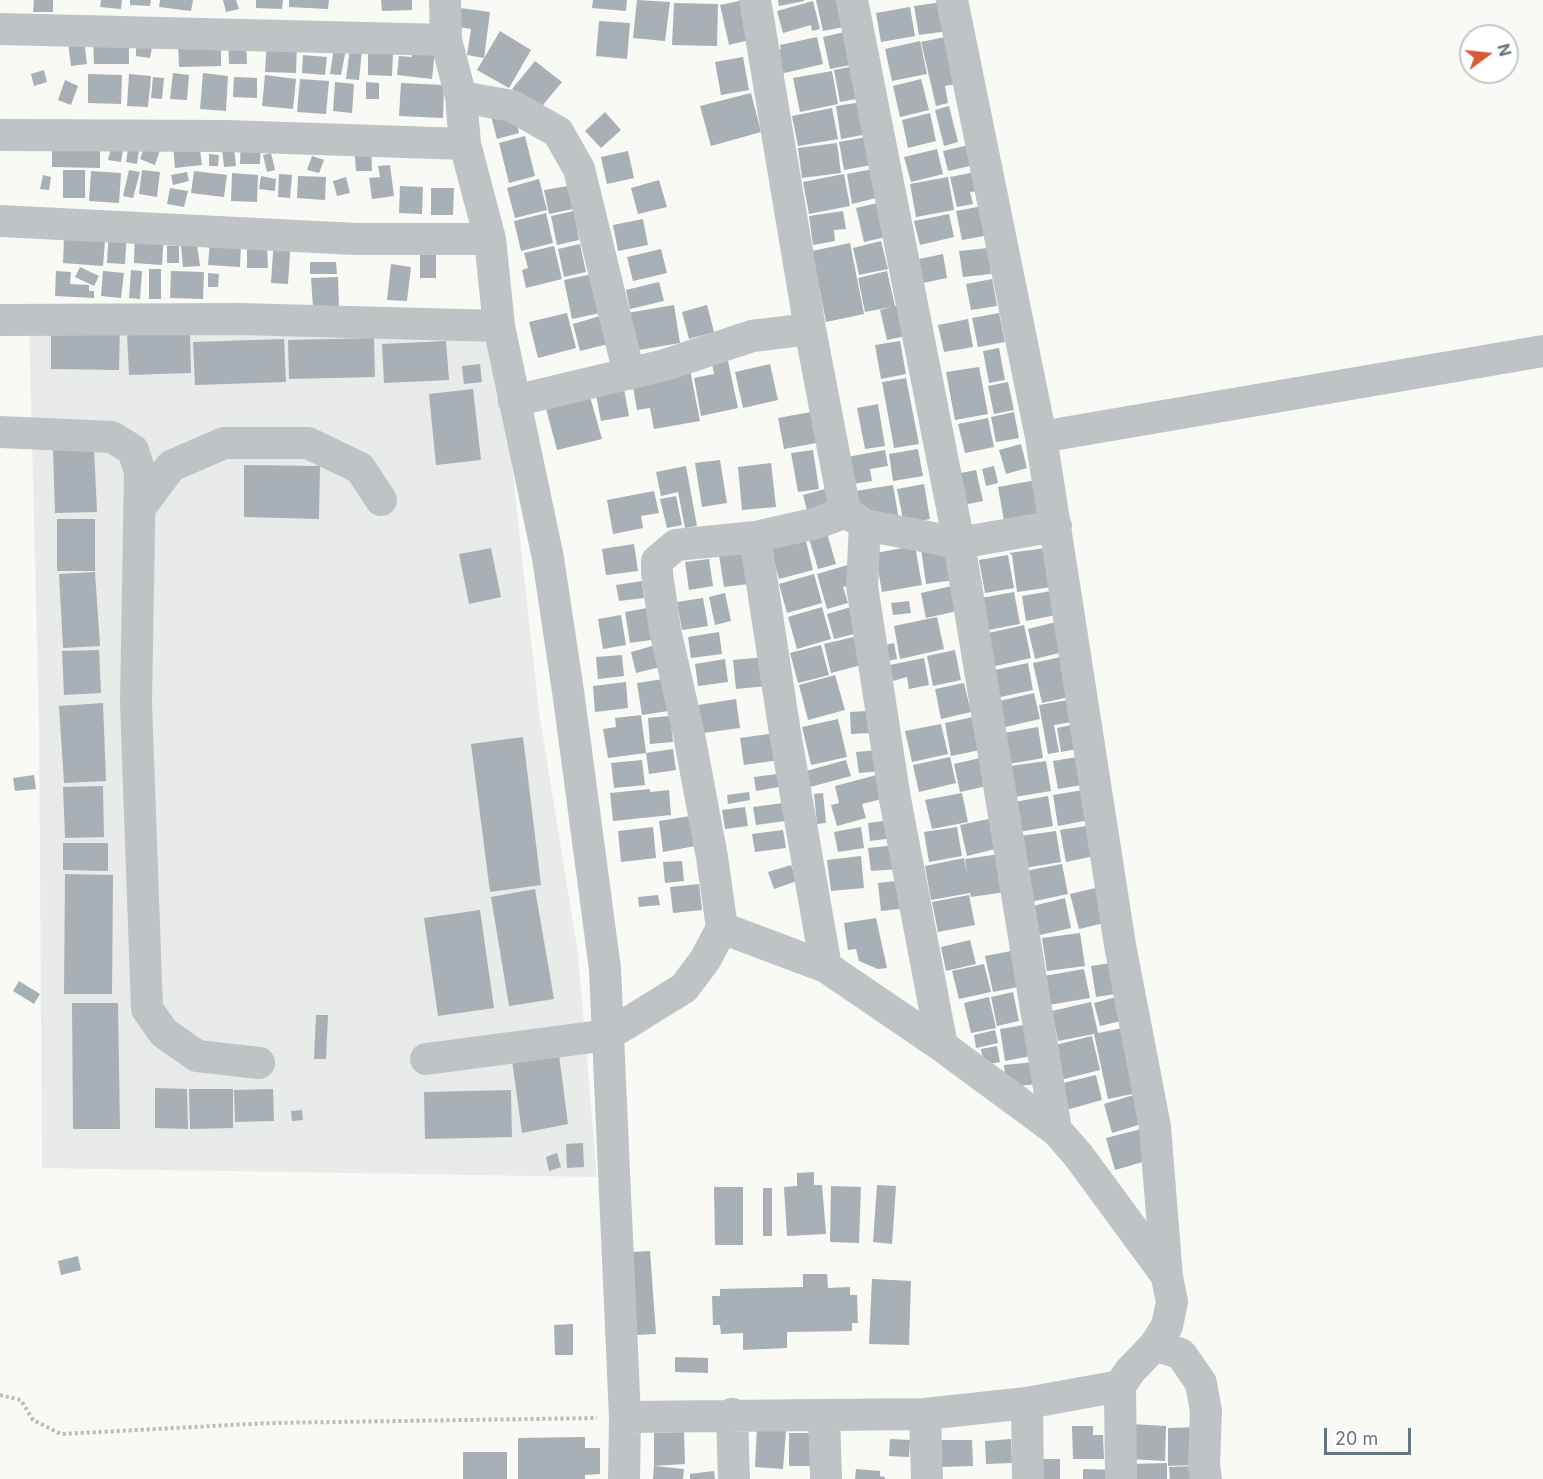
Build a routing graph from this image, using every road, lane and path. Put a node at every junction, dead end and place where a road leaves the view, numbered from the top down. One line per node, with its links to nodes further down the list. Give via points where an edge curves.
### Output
1 (445, 0): 6 (street)
2 (755, 0): 14 (street)
3 (852, 0): 25 (street)
4 (951, 0): 19 (street)
5 (0, 29): 6 (street)
6 (446, 40): 7 (street)
7 (461, 97): 9 (street); 16 (street, via 513,106 558,132 579,169)
8 (0, 135): 9 (street, via 227,136)
9 (465, 144): 11 (street)
10 (0, 221): 11 (street, via 356,239)
11 (490, 239): 13 (street)
12 (0, 320): 13 (street, via 239,319)
13 (499, 326): 17 (street)
14 (810, 329): 16 (street, via 752,336); 22 (street)
15 (1543, 351): 19 (street)
16 (629, 374): 17 (street)
17 (514, 401): 28 (street, via 548,558 569,698 605,969)
18 (0, 432): 21 (street, via 112,437 133,450 140,472)
19 (1041, 437): 23 (street)
20 (381, 500): 21 (street, via 360,468 308,443 224,443 171,466)
21 (139, 509): 31 (street, via 136,702 147,1009 164,1033 196,1056)
22 (855, 518): 24 (street, via 838,516); 25 (street); 29 (street, via 895,799)
23 (1056, 526): 25 (street); 33 (street, via 1120,945 1155,1127)
24 (755, 537): 26 (street, via 676,545 657,561 665,630 689,735); 27 (street)
25 (959, 543): 32 (street)
26 (722, 928): 27 (street); 28 (street, via 684,988)
27 (826, 967): 29 (street)
28 (608, 1035): 30 (street); 41 (street)
29 (942, 1046): 32 (street)
30 (426, 1059)
31 (259, 1062)
32 (1056, 1130): 33 (street)
33 (1167, 1277): 34 (street, via 1172,1302 1167,1326)
34 (1155, 1345): 35 (street); 48 (street, via 1181,1354 1201,1383 1206,1411)
35 (1120, 1386): 37 (street); 47 (street)
36 (0, 1395): 41 (path, via 21,1400 33,1420 62,1434 270,1423)
37 (1028, 1404): 39 (street); 46 (street)
38 (732, 1414): 40 (street); 41 (street); 43 (street)
39 (925, 1414): 40 (street); 45 (street)
40 (824, 1415): 44 (street)
41 (624, 1417): 42 (street)
42 (624, 1479)
43 (734, 1479)
44 (826, 1479)
45 (927, 1479)
46 (1028, 1479)
47 (1121, 1479)
48 (1206, 1479)

